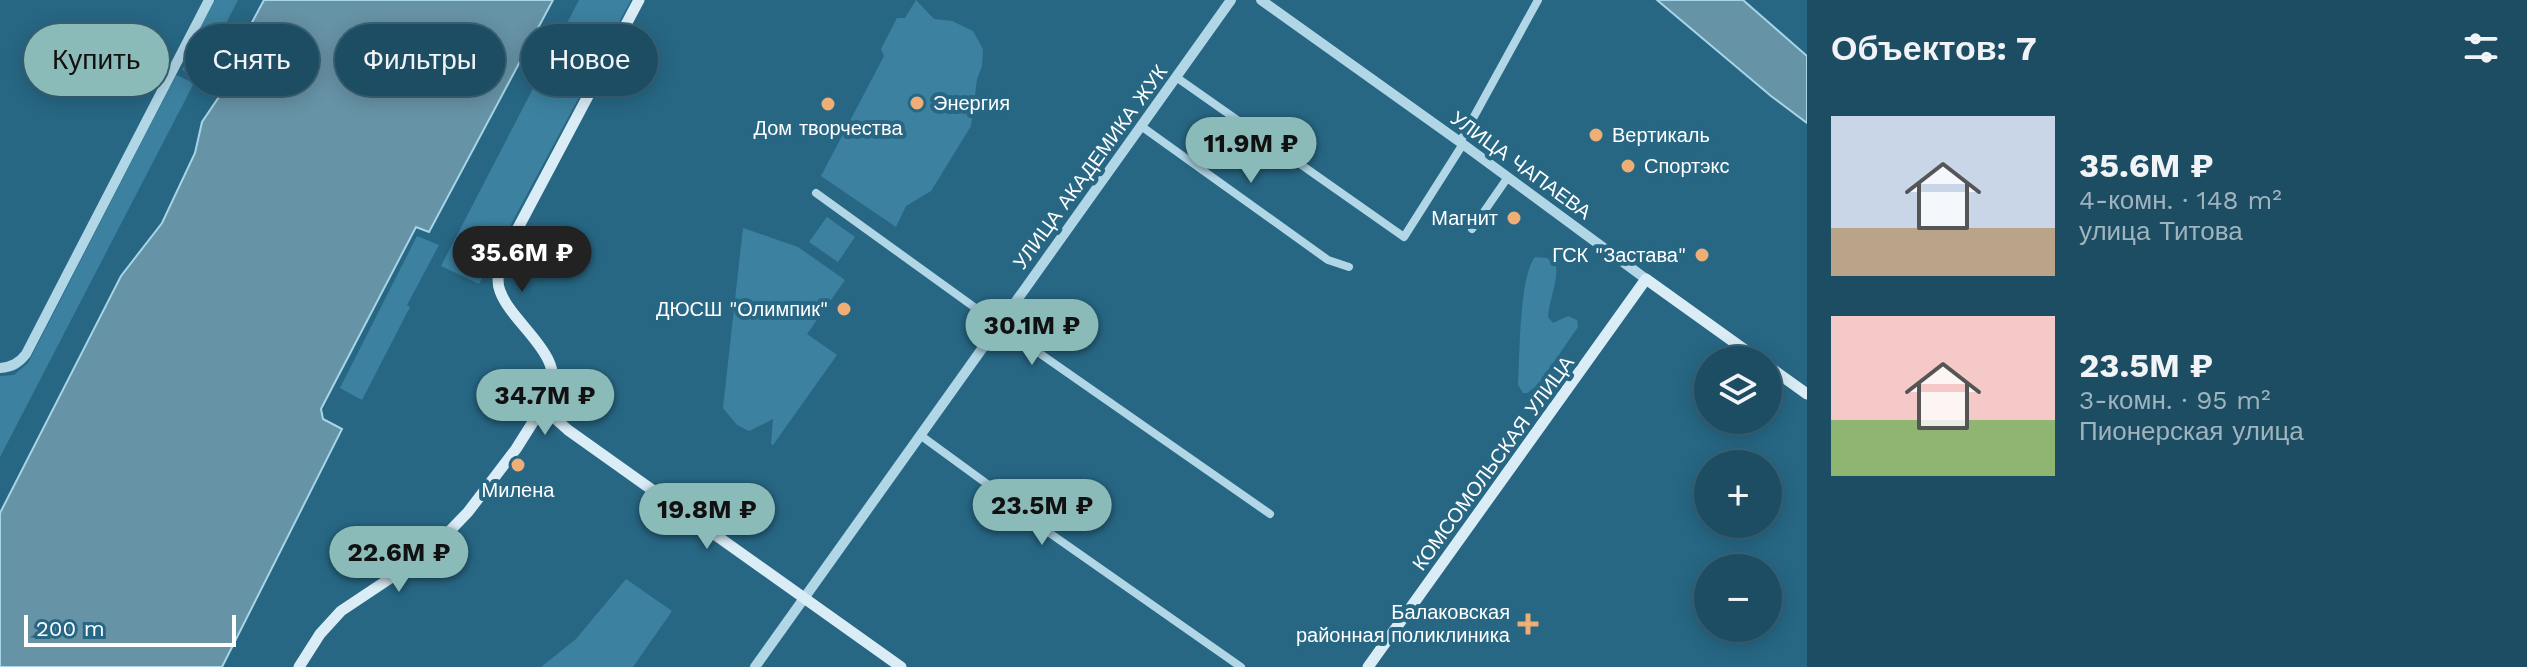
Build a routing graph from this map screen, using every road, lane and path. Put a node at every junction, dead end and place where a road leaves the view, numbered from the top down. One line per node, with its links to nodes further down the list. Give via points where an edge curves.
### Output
1 (209, 0): 16 (street, via 26,354)
2 (639, 0): 19 (main road, via 499,268 500,291 552,370 554,385)
3 (1231, 0): 6 (street, УЛИЦА АКАДЕМИКА ЖУК)
4 (1261, 0): 8 (street, УЛИЦА ЧАПАЕВА)
5 (1538, 0): 8 (street)
6 (1176, 77): 7 (street, УЛИЦА АКАДЕМИКА ЖУК); 8 (street, via 1404,237)
7 (1141, 126): 12 (street, via 1328,260); 14 (street, УЛИЦА АКАДЕМИКА ЖУК)
8 (1462, 143): 9 (street, УЛИЦА ЧАПАЕВА)
9 (1508, 177): 11 (street); 13 (street, УЛИЦА ЧАПАЕВА)
10 (816, 193): 14 (street)
11 (1472, 229)
12 (1349, 267)
13 (1646, 279): 15 (main road, УЛИЦА ЧАПАЕВА); 27 (main road, КОМСОМОЛЬСКАЯ УЛИЦА)
14 (999, 325): 20 (street, УЛИЦА АКАДЕМИКА ЖУК); 21 (street)
15 (1739, 346)
16 (0, 368)
17 (1782, 376): 18 (main road)
18 (1807, 394)
19 (544, 405): 22 (main road, via 568,430); 23 (main road, via 460,521 410,566 341,611)
20 (920, 435): 22 (street, УЛИЦА АКАДЕМИКА ЖУК); 26 (street)
21 (1270, 514)
22 (805, 597): 24 (street, УЛИЦА АКАДЕМИКА ЖУК); 25 (main road)
23 (299, 667)
24 (755, 667)
25 (901, 667)
26 (1241, 667)
27 (1368, 667)

